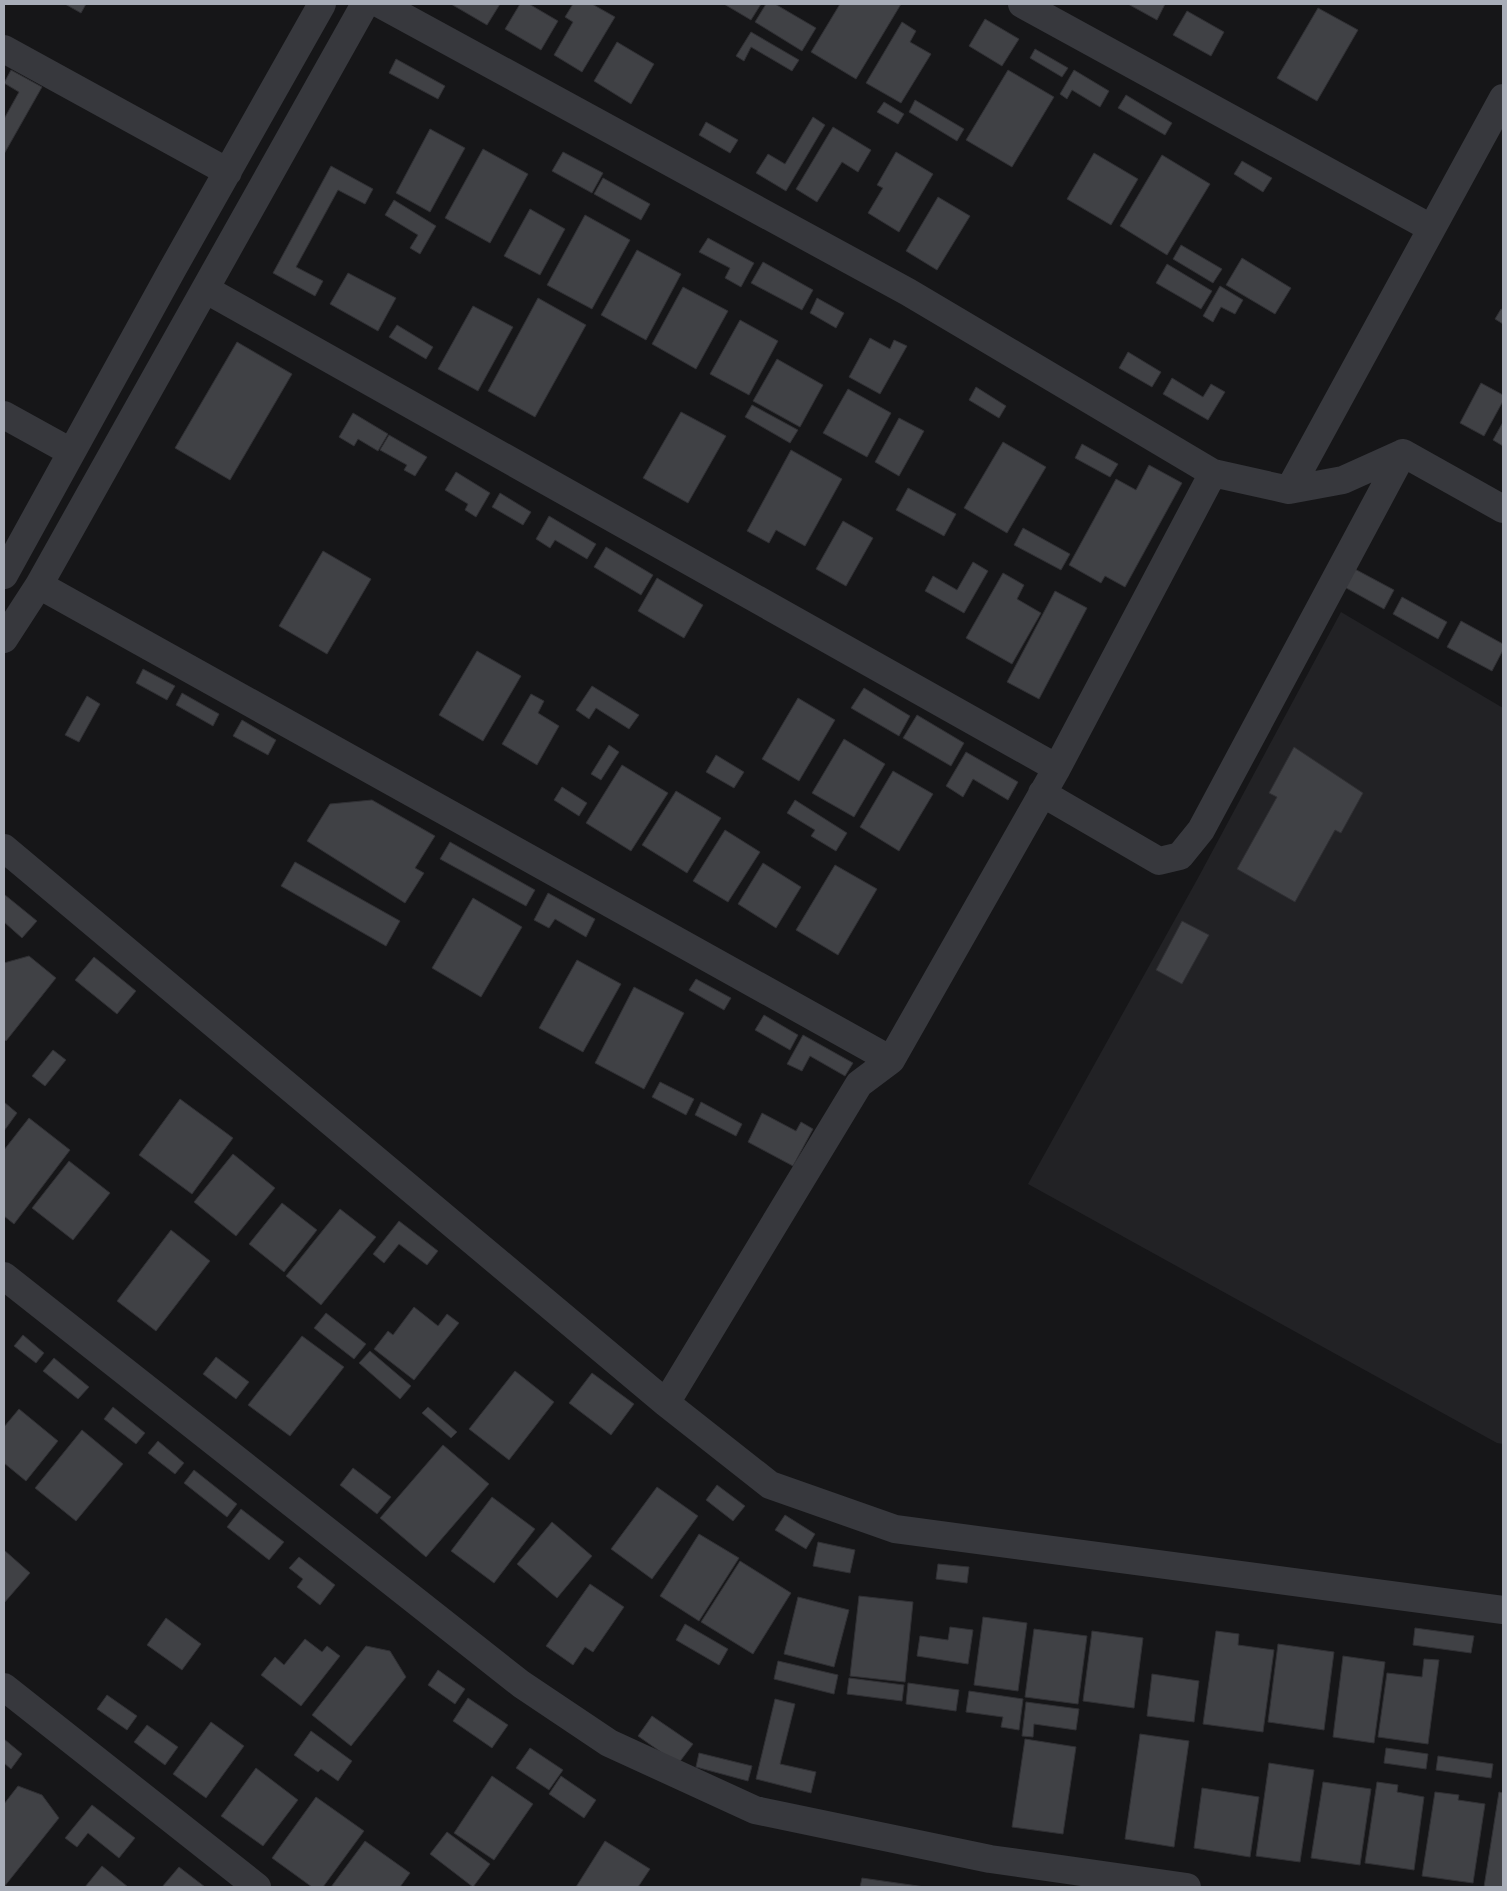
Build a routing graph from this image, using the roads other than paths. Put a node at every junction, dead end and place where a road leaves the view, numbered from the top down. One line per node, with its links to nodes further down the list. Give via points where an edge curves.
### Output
1 (322, 4): 8 (street)
2 (365, 4): 10 (street)
3 (380, 4): 14 (street, via 908,292)
4 (1022, 4): 9 (street)
5 (4, 49): 8 (street)
6 (1503, 98): 7 (street)
7 (1497, 125): 9 (street)
8 (228, 172): 12 (street)
9 (1431, 228): 15 (street)
10 (205, 289): 18 (street); 20 (street)
11 (4, 415): 12 (street)
12 (71, 452): 17 (street)
13 (1403, 454): 15 (street, via 1343,480); 16 (street); 21 (street, via 1201,830 1180,856 1159,861)
14 (1214, 473): 15 (street); 20 (street)
15 (1288, 490)
16 (1503, 509)
17 (4, 575)
18 (39, 585): 19 (street); 23 (street)
19 (4, 639)
20 (1057, 768): 21 (street)
21 (1042, 793): 23 (street)
22 (4, 848): 25 (street)
23 (891, 1060): 25 (street, via 859,1084)
24 (4, 1276): 29 (street, via 521,1684 609,1744 755,1810 990,1859)
25 (666, 1402): 26 (street, via 770,1485 895,1529)
26 (1503, 1610)
27 (4, 1687): 28 (street)
28 (257, 1887)
29 (1187, 1887)

